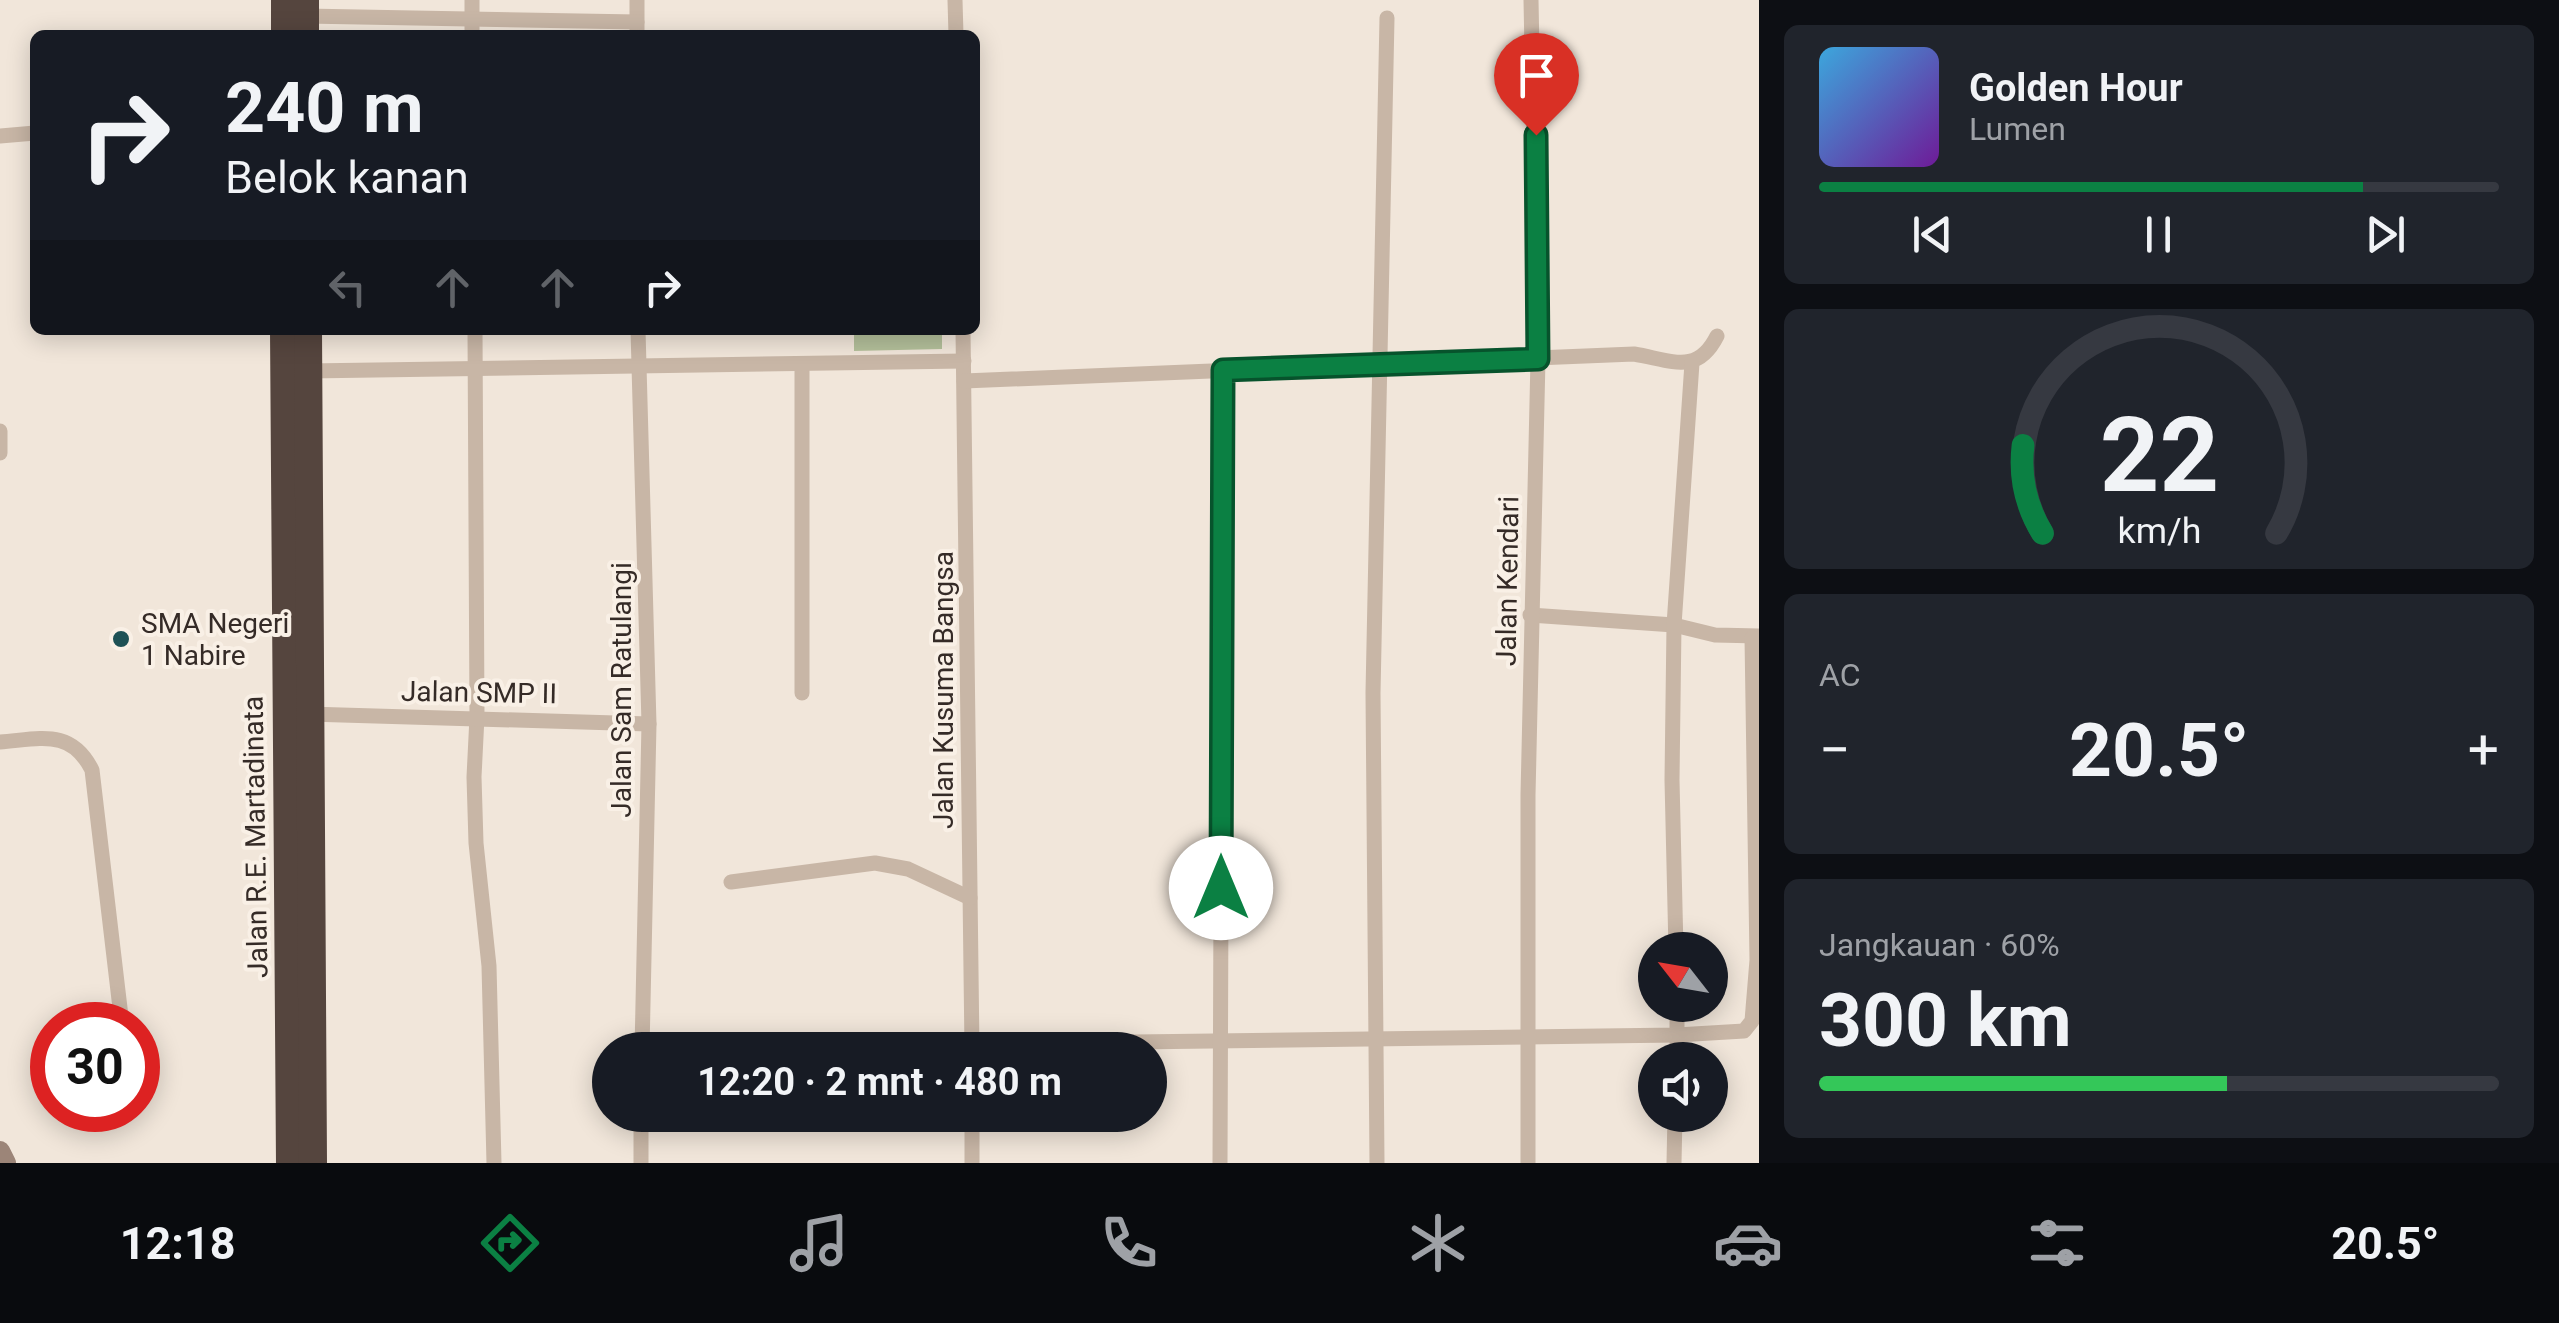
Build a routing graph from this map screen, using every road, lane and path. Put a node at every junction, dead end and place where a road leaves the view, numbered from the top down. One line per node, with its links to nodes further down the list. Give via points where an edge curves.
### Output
1 (472, 0): 7 (street)
2 (636, 0): 8 (street)
3 (955, 0): 9 (street)
4 (1531, 0): 18 (street, Jalan Kendari)
5 (297, 17): 7 (street)
6 (1387, 18): 21 (street)
7 (472, 27): 8 (street)
8 (637, 28)
9 (956, 30)
10 (30, 133): 11 (street)
11 (0, 136)
12 (284, 335): 39 (highway, Jalan R.E. Martadinata)
13 (308, 335): 26 (highway, Jalan R.E. Martadinata)
14 (475, 335): 24 (street)
15 (638, 335): 23 (street, Jalan Sam Ratulangi)
16 (963, 335): 19 (street, Jalan Kusuma Bangsa)
17 (1717, 336): 22 (street)
18 (1538, 359): 21 (street); 22 (street, via 1634,354); 30 (street, Jalan Kendari)
19 (964, 360): 20 (street); 27 (street, Jalan Kusuma Bangsa)
20 (802, 364): 23 (street); 33 (street)
21 (1379, 364): 25 (street); 51 (street)
22 (1692, 364): 31 (street)
23 (638, 367): 24 (street); 36 (street, Jalan Sam Ratulangi)
24 (476, 368): 26 (street); 35 (street)
25 (1223, 370): 27 (street); 50 (street)
26 (308, 371): 34 (highway, Jalan R.E. Martadinata)
27 (964, 381): 41 (street, Jalan Kusuma Bangsa)
28 (0, 431): 29 (street)
29 (0, 453)
30 (1530, 615): 31 (street); 48 (street, Jalan Kendari)
31 (1674, 625): 32 (street); 42 (street)
32 (1756, 637): 38 (street)
33 (802, 692)
34 (308, 714): 35 (street, Jalan SMP II); 39 (highway, Jalan R.E. Martadinata)
35 (477, 717): 36 (street, Jalan SMP II); 61 (street, via 476,843 490,982)
36 (649, 724): 46 (street, Jalan Sam Ratulangi)
37 (0, 742): 44 (street, via 56,738 73,745 92,770)
38 (1758, 790): 43 (street)
39 (298, 840): 59 (highway, Jalan R.E. Martadinata); 60 (highway, Jalan R.E. Martadinata)
40 (731, 882): 41 (street, via 876,863 908,869)
41 (970, 898): 47 (street, Jalan Kusuma Bangsa)
42 (1676, 932)
43 (1758, 944): 49 (street, via 1749,1027)
44 (119, 1002)
45 (1678, 1022): 49 (street)
46 (642, 1032)
47 (972, 1032)
48 (1526, 1036): 49 (street); 51 (street); 66 (street, Jalan Kendari)
49 (1678, 1036): 53 (street)
50 (1220, 1040): 51 (street); 52 (street); 64 (street)
51 (1376, 1040): 65 (street)
52 (1167, 1041)
53 (1678, 1042)
54 (641, 1132): 62 (street)
55 (972, 1132): 63 (street)
56 (1675, 1132): 67 (street)
57 (0, 1151): 58 (street)
58 (6, 1163)
59 (290, 1163)
60 (313, 1163)
61 (494, 1163)
62 (641, 1163)
63 (972, 1163)
64 (1220, 1163)
65 (1377, 1163)
66 (1528, 1163)
67 (1674, 1163)

